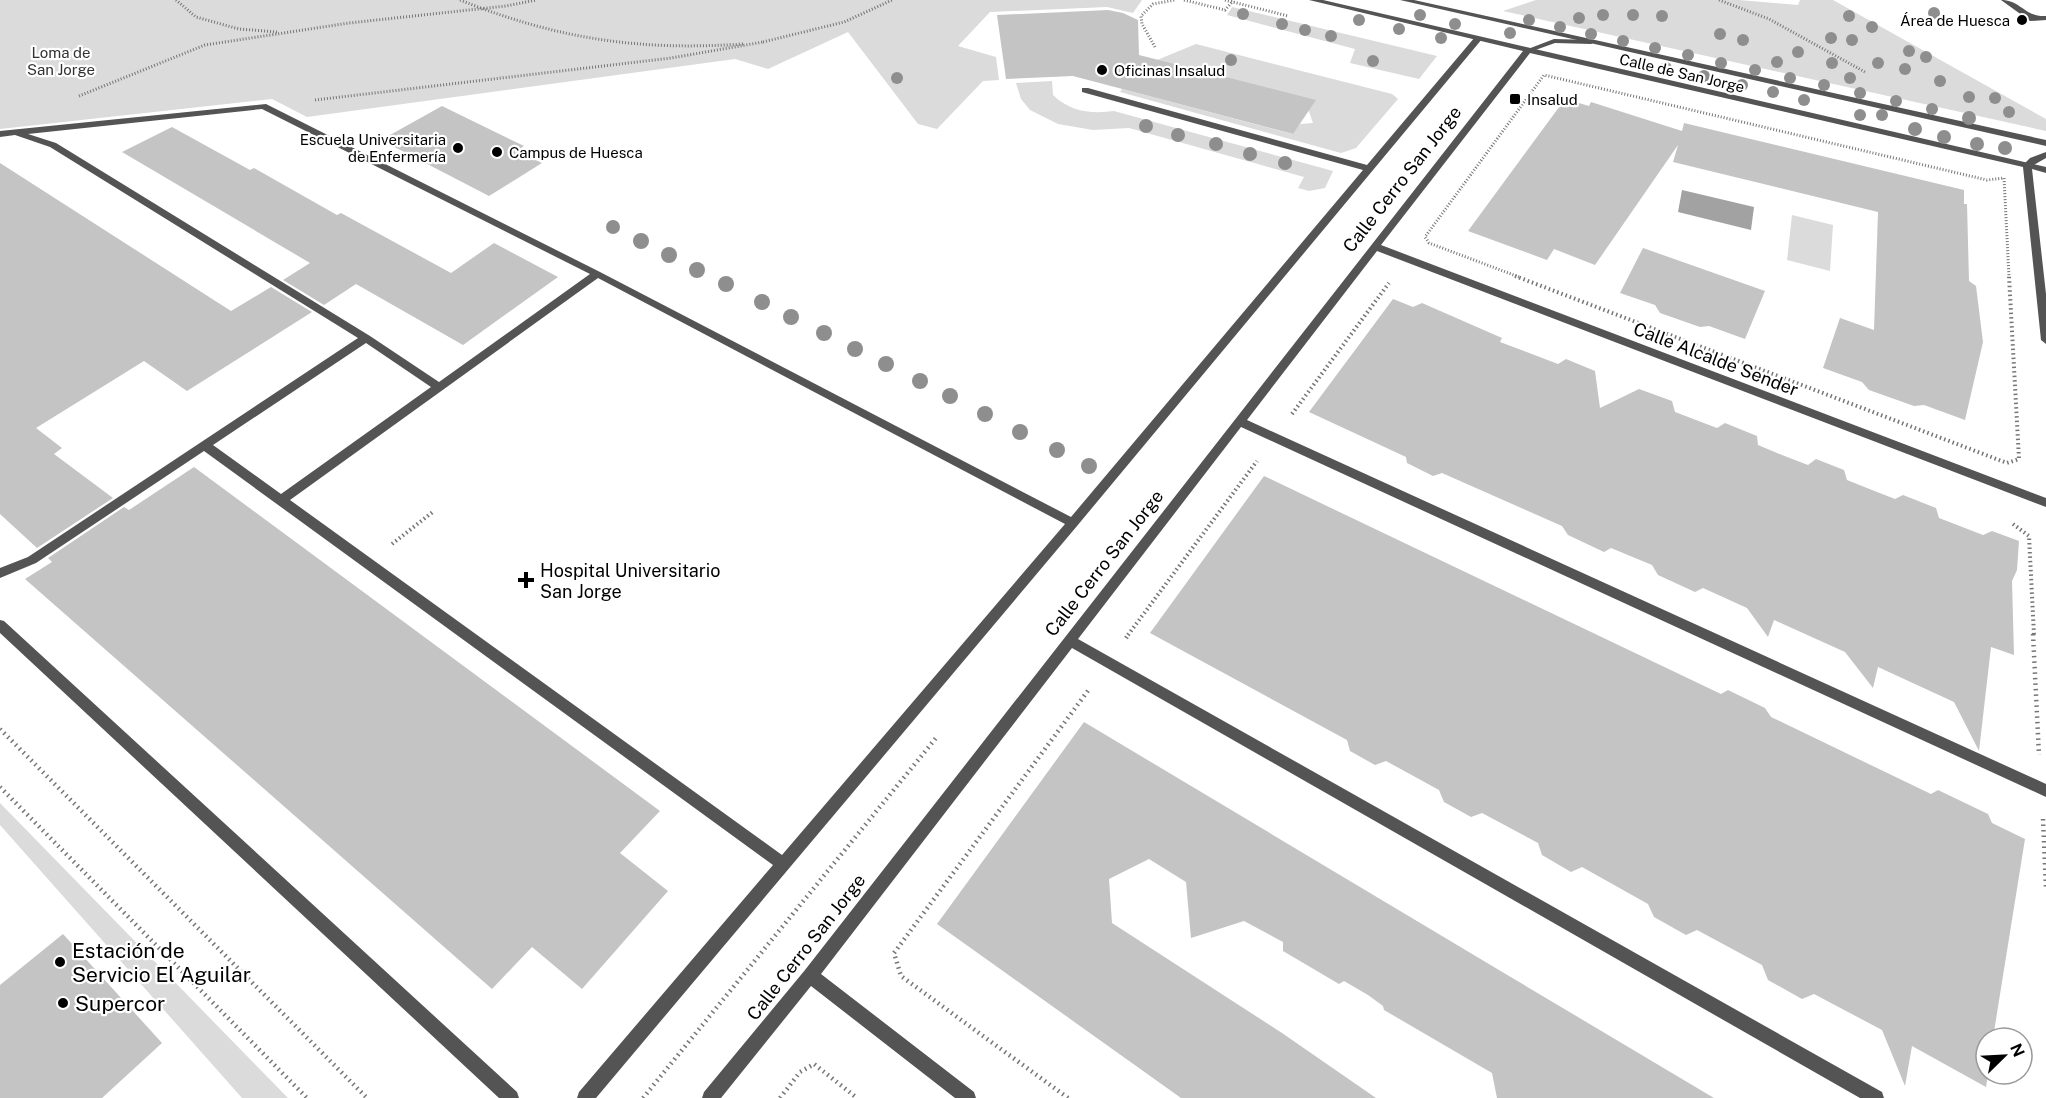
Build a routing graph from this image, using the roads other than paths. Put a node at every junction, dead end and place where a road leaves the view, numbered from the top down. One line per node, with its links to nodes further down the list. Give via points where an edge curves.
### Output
1 (1313, 0): 5 (street, Calle de San Jorge)
2 (1404, 0): 6 (street, Calle de San Jorge)
3 (2005, 0): 4 (street, via 2033,19)
4 (2046, 18)
5 (1479, 39): 7 (street, Calle de San Jorge); 14 (street)
6 (1591, 42): 7 (street, via 1554,41); 11 (street, Calle de San Jorge)
7 (1527, 51): 13 (street, Calle de San Jorge); 16 (street, Calle Cerro San Jorge)
8 (1085, 90): 14 (street)
9 (15, 132): 10 (street); 17 (street, via 263,106); 18 (street, via 53,145)
10 (0, 134)
11 (2046, 143)
12 (2046, 155): 13 (street)
13 (2027, 165): 15 (street, Calle de San Jorge); 19 (street)
14 (1370, 169): 25 (street)
15 (2046, 170)
16 (1374, 246): 21 (street, Calle Cerro San Jorge); 24 (street, Calle Alcalde Sender)
17 (597, 274): 20 (street); 25 (street)
18 (366, 338): 20 (street); 22 (street)
19 (2046, 340)
20 (439, 387): 23 (street)
21 (1238, 421): 28 (street, Calle Cerro San Jorge); 29 (street)
22 (204, 446): 23 (street); 26 (street, via 32,560)
23 (281, 500): 30 (street)
24 (2046, 503)
25 (1073, 523): 30 (street)
26 (0, 573)
27 (0, 625): 32 (street)
28 (1069, 640): 31 (street, Calle Cerro San Jorge); 36 (street)
29 (2044, 790)
30 (782, 863): 33 (street)
31 (810, 975): 34 (street, Calle Cerro San Jorge); 35 (street)
32 (511, 1098)
33 (585, 1098)
34 (710, 1098)
35 (968, 1098)
36 (1876, 1098)

